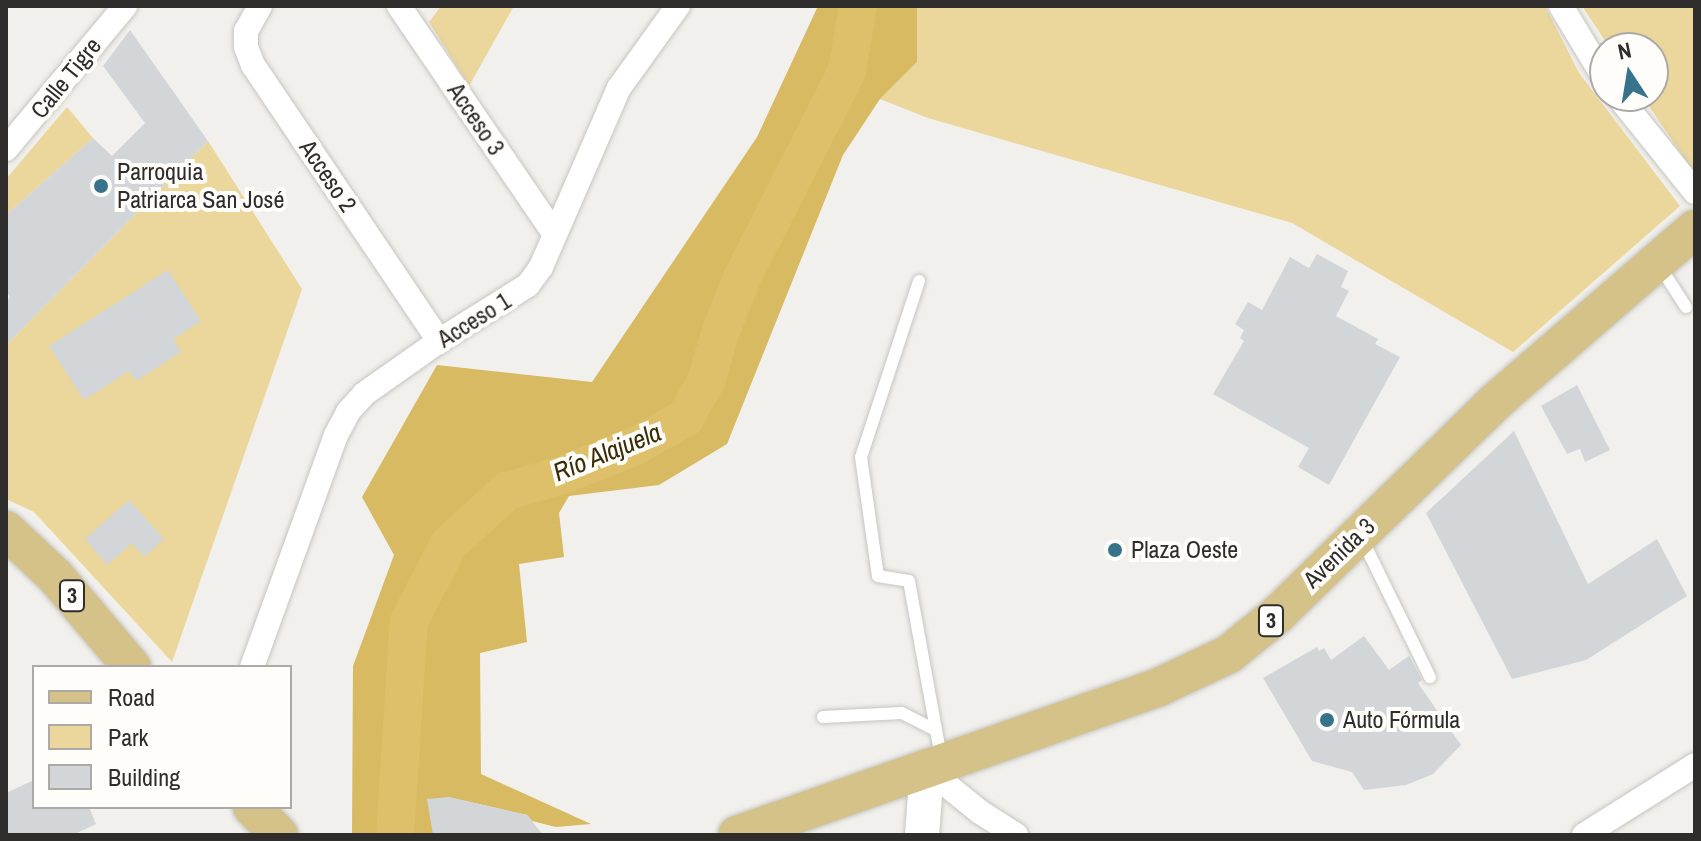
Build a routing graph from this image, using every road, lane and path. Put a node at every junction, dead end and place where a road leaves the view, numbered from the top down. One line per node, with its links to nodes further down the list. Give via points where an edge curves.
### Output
1 (125, 6): 8 (street, Calle Tigre)
2 (260, 6): 15 (street, Acceso 2, via 246,31 253,65)
3 (399, 6): 11 (street, Acceso 3)
4 (678, 6): 11 (street, Acceso 1, via 619,88)
5 (1561, 6): 6 (street)
6 (1589, 52)
7 (1631, 112): 9 (street)
8 (6, 149)
9 (1695, 192)
10 (1695, 229): 12 (main road, Avenida 3 / 3)
11 (553, 232): 15 (street, Acceso 1, via 541,267 528,285)
12 (1657, 262): 14 (lane); 17 (main road, Avenida 3 / 3, via 1494,403)
13 (919, 281): 24 (lane, via 861,457 878,576 909,581)
14 (1686, 307)
15 (439, 341): 18 (street, Acceso 1, via 364,394 348,412)
16 (6, 530): 19 (main road, 3, via 55,576)
17 (1359, 533): 22 (lane); 24 (main road, Avenida 3 / 3, via 1278,614 1229,654 1159,687)
18 (268, 623): 20 (street, Acceso 1); 21 (street, Acceso 1)
19 (130, 665)
20 (253, 665)
21 (268, 665)
22 (1430, 677)
23 (823, 717): 24 (lane, via 902,713)
24 (935, 754): 26 (main road, Avenida 3 / 3); 27 (street); 28 (street)
25 (1695, 765): 29 (street)
26 (737, 835)
27 (922, 835)
28 (1016, 835)
29 (1584, 835)

